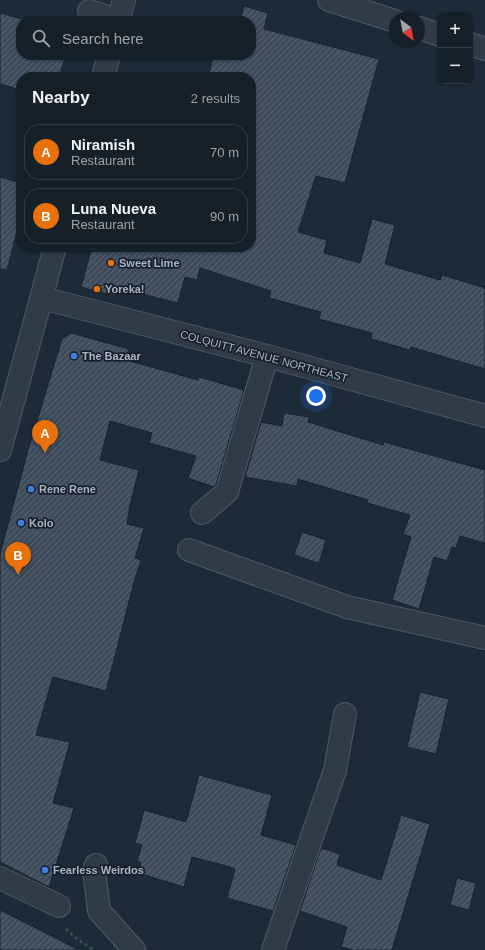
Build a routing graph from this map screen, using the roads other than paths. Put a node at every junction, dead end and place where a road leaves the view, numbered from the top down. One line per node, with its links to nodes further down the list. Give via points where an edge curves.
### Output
1 (329, 0): 4 (street)
2 (89, 11): 3 (street)
3 (120, 14)
4 (389, 18)
5 (425, 30): 6 (street)
6 (437, 33)
7 (473, 45): 8 (street)
8 (485, 48)
9 (107, 60): 10 (street)
10 (104, 72)
11 (55, 252): 12 (street)
12 (42, 298): 13 (street, COLQUITT AVENUE NORTHEAST); 15 (street)
13 (267, 356): 14 (street, COLQUITT AVENUE NORTHEAST); 16 (street, via 227,492)
14 (485, 416)
15 (0, 450)
16 (202, 513)
17 (189, 550): 18 (street, via 347,607)
18 (485, 638)
19 (345, 714): 24 (street, via 335,770)
20 (96, 865): 23 (street, via 94,870 99,911)
21 (0, 878): 22 (street)
22 (59, 906)
23 (134, 950)
24 (272, 950)

